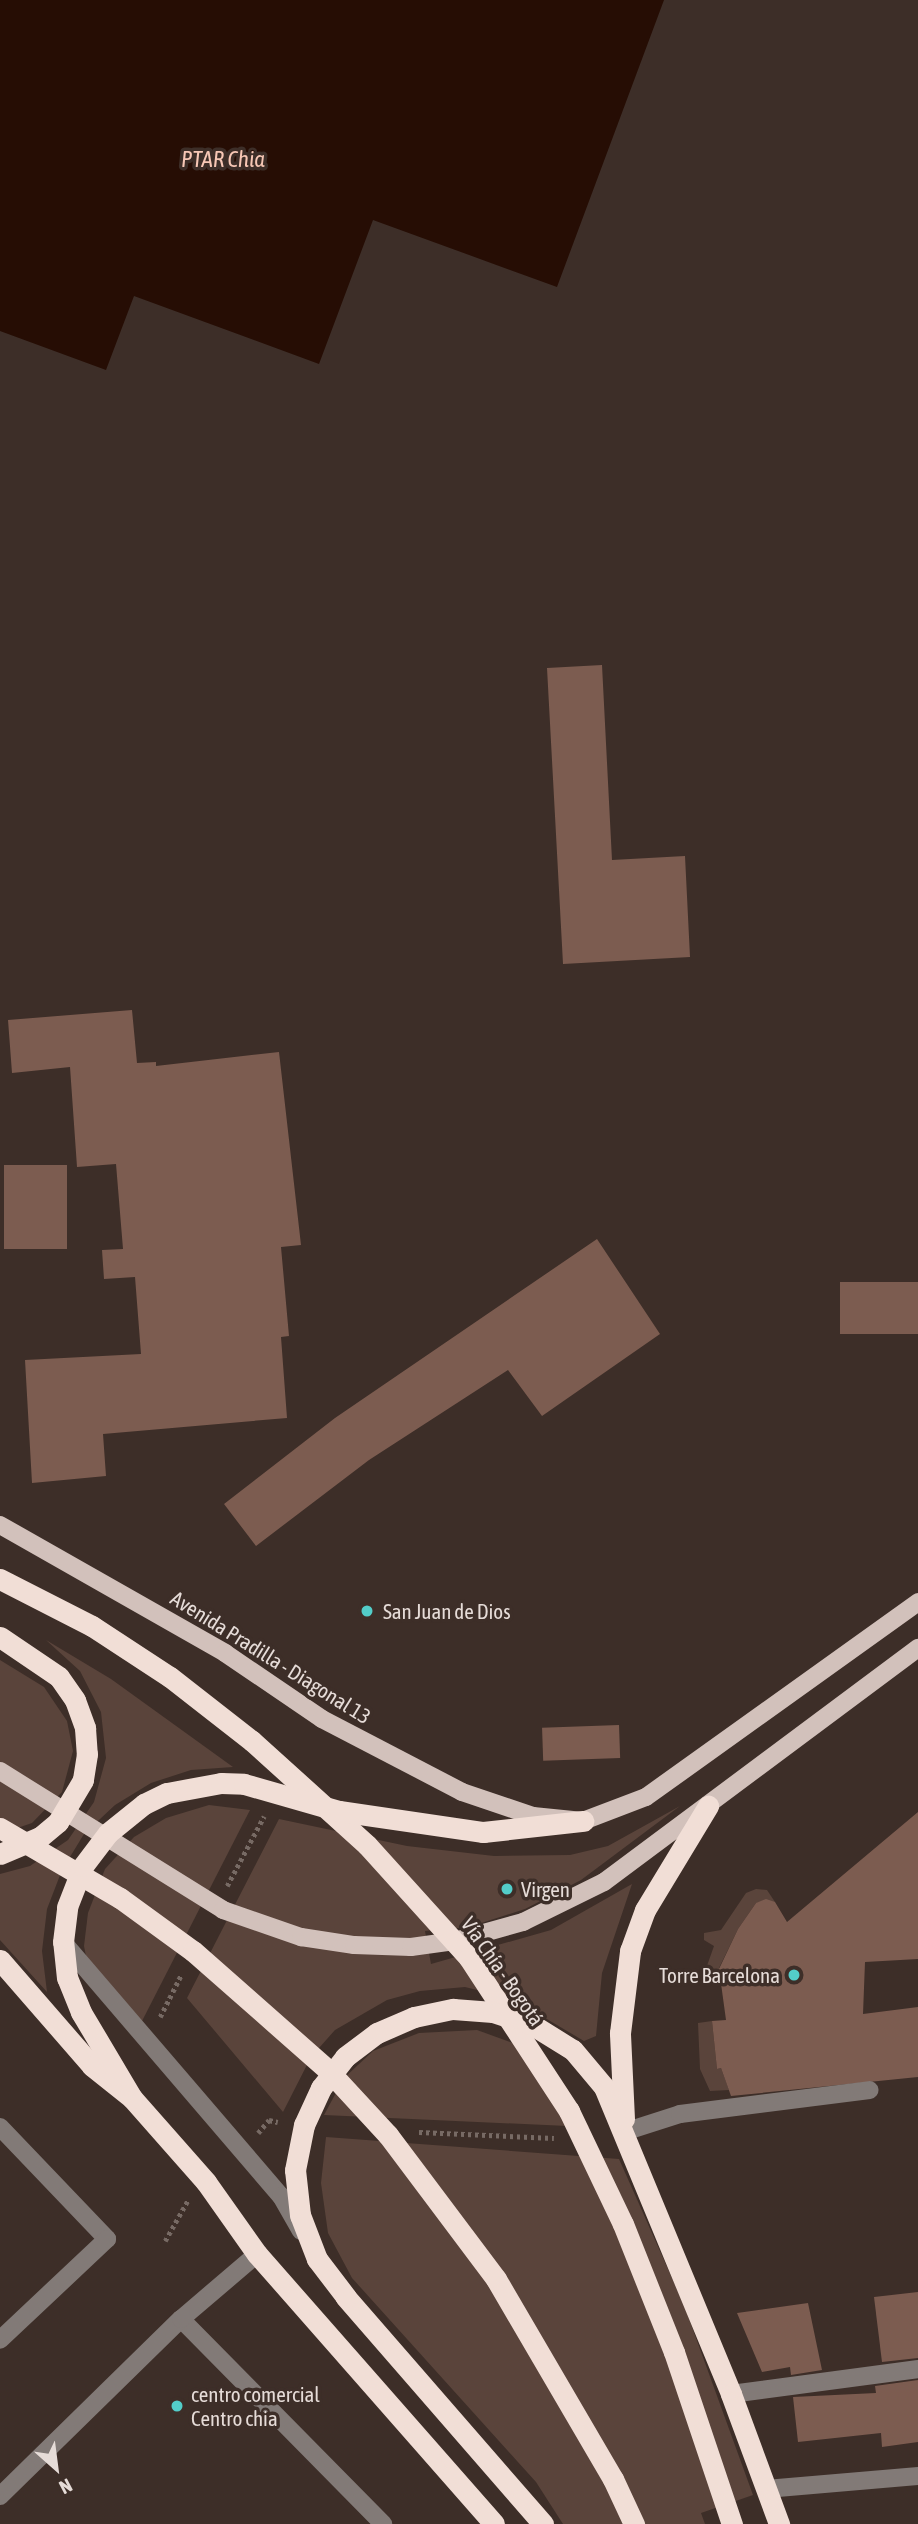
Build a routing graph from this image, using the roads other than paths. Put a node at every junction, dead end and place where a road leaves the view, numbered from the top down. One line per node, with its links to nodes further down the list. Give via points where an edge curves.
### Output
1 (0, 1525): 8 (main road, Avenida Pradilla - Diagonal 13, via 225,1653 322,1719 462,1792 533,1816)
2 (4, 1581): 30 (highway, Vía Chía - Bogotá, via 103,1633 170,1677 252,1741 367,1845 469,1958 569,2111 623,2224 674,2352)
3 (918, 1602): 8 (main road, Avenida Pradilla - Diagonal 13, via 646,1797)
4 (0, 1637): 10 (highway, via 59,1677 75,1700 88,1754 83,1780 58,1822 40,1837)
5 (918, 1648): 7 (main road)
6 (0, 1772): 7 (main road, via 223,1910 301,1937 354,1945 411,1947 487,1933 566,1902 641,1857)
7 (708, 1806): 16 (highway, via 645,1910 630,1951 620,2033)
8 (583, 1821): 11 (highway, via 483,1832 339,1811 276,1792 221,1783 167,1793 144,1804 108,1833 83,1866 67,1908)
9 (0, 1828): 29 (highway, via 120,1898 193,1951 327,2069 445,2205 542,2355)
10 (0, 1854)
11 (64, 1942): 14 (highway, via 67,1978 81,2012); 18 (street, via 281,2196)
12 (0, 1959): 14 (highway, via 92,2066)
13 (869, 2090): 16 (street, via 680,2114)
14 (132, 2098): 17 (highway, via 206,2182)
15 (0, 2127): 20 (street, via 107,2239)
16 (624, 2132): 18 (highway, via 604,2087 573,2050 531,2024 493,2012 453,2009 414,2017 377,2033 345,2057 321,2088 304,2125 295,2170 300,2215); 22 (highway)
17 (257, 2254): 19 (street); 27 (highway)
18 (317, 2259): 28 (highway)
19 (181, 2319): 25 (street); 26 (street)
20 (0, 2340)
21 (918, 2369): 22 (street)
22 (731, 2394): 24 (highway)
23 (918, 2476): 24 (street)
24 (766, 2490): 31 (highway)
25 (0, 2496)
26 (383, 2524)
27 (494, 2524)
28 (543, 2524)
29 (634, 2524)
30 (732, 2524)
31 (779, 2524)

